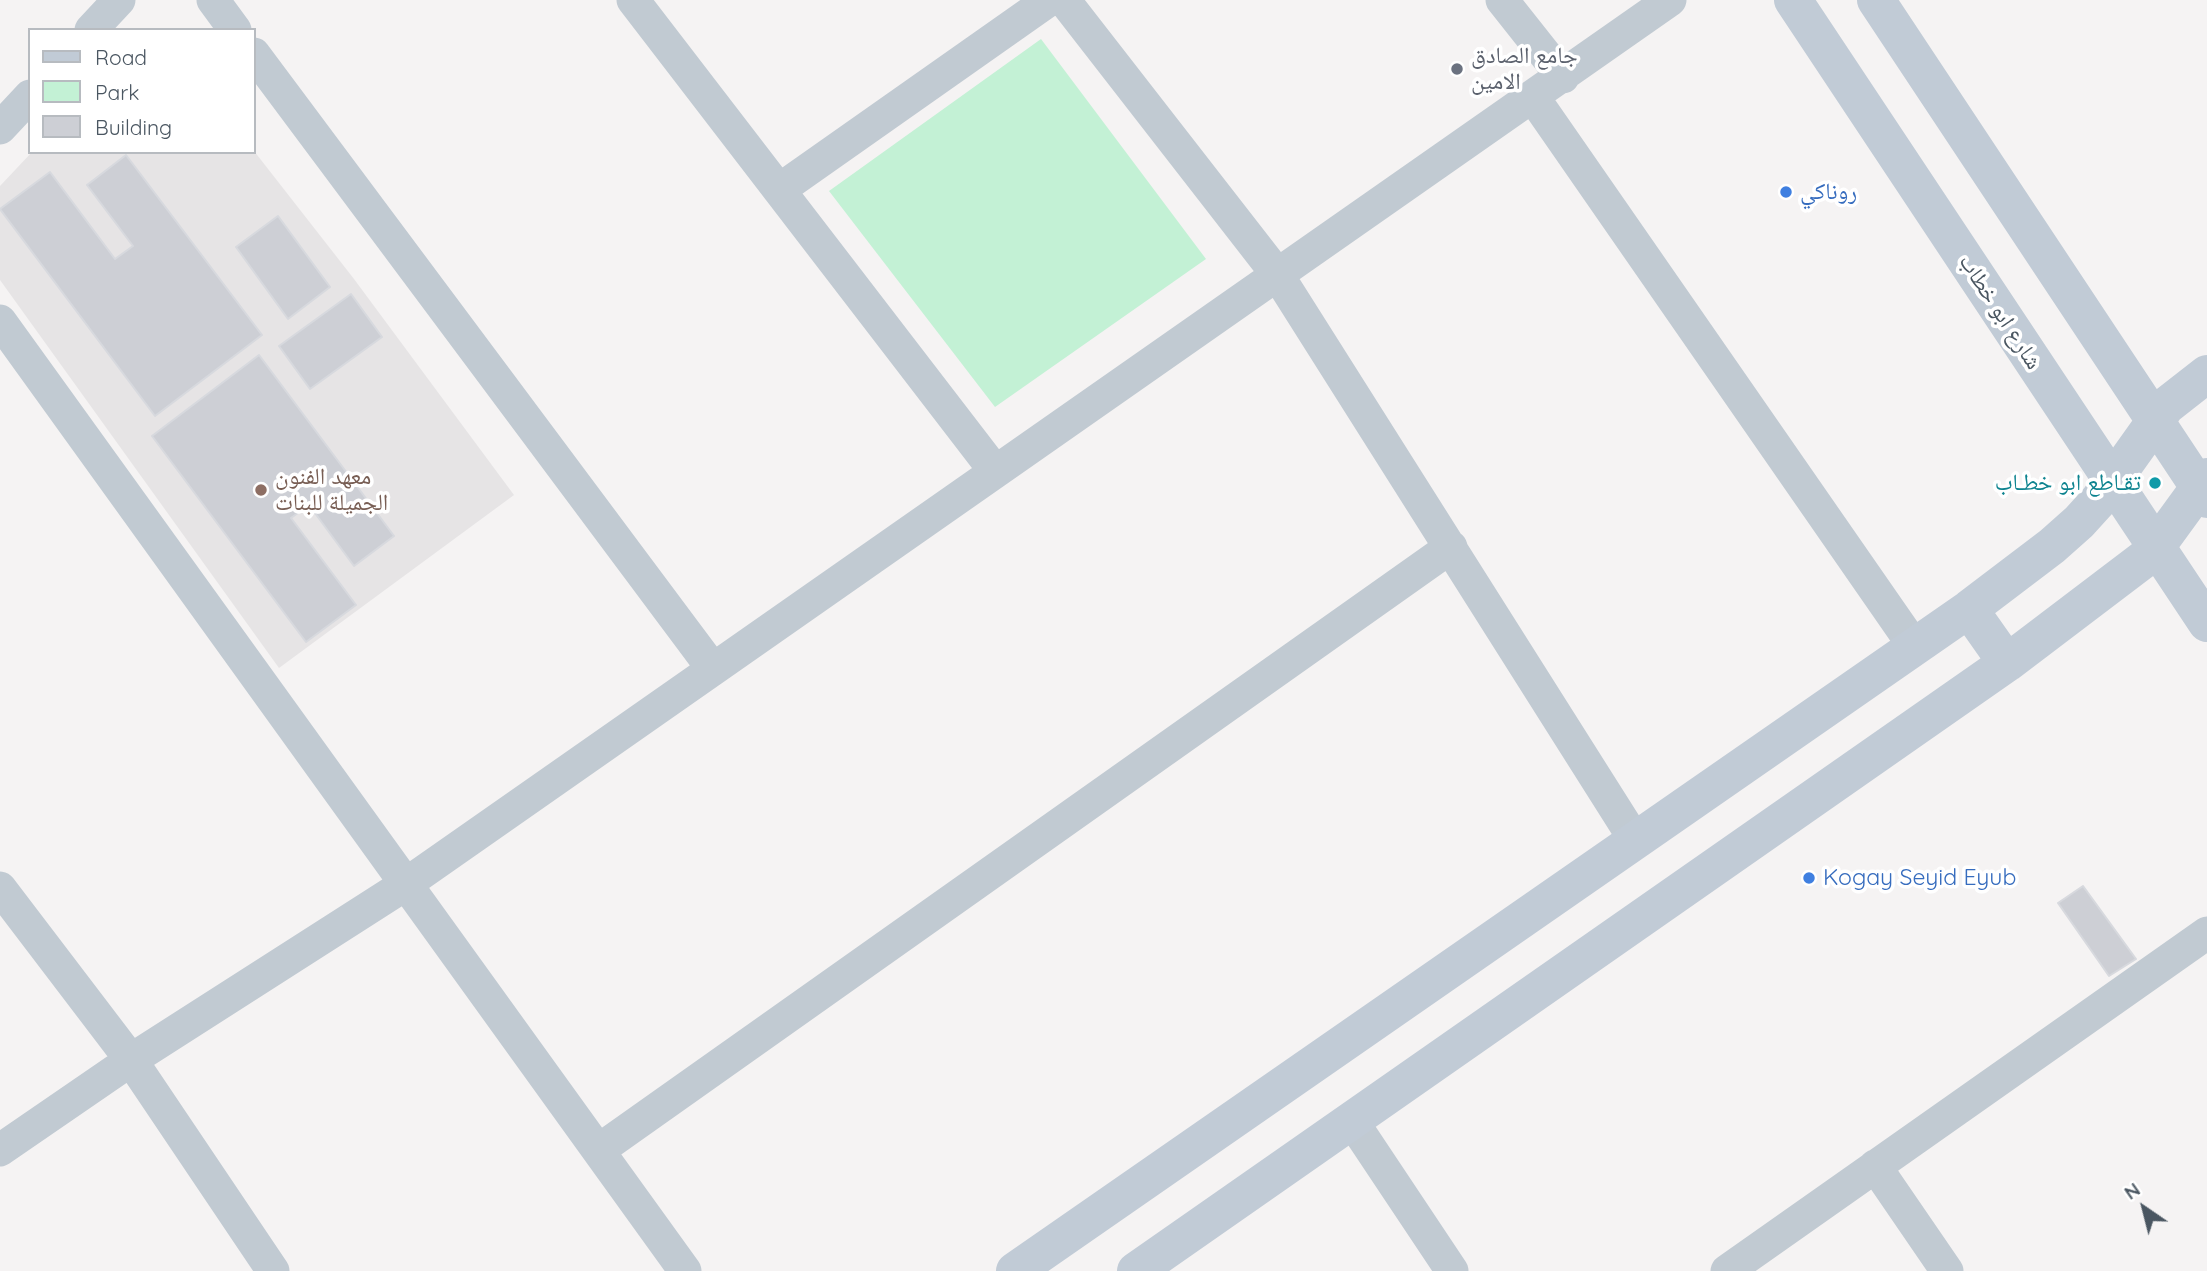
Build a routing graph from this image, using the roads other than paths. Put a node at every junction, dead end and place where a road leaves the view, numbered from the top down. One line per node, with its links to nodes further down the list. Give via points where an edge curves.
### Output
1 (119, 0): 10 (street)
2 (213, 0): 11 (street)
3 (633, 0): 17 (street)
4 (1049, 0): 17 (street)
5 (1064, 0): 18 (street)
6 (1502, 0): 13 (street)
7 (1670, 0): 13 (street)
8 (1793, 0): 23 (main road, شارع ابو خطاب)
9 (1876, 0): 21 (main road)
10 (93, 28)
11 (234, 28)
12 (256, 57): 31 (street)
13 (1563, 77): 14 (street)
14 (1533, 97): 18 (street); 29 (street)
15 (28, 98): 16 (street)
16 (0, 128)
17 (779, 190): 22 (street)
18 (1277, 274): 22 (street); 25 (street)
19 (0, 321): 33 (street)
20 (2207, 374): 21 (main road, via 2166,406)
21 (2156, 420): 23 (main road); 24 (main road)
22 (995, 471): 31 (street)
23 (2112, 483): 26 (main road, شارع ابو خطاب); 27 (main road, via 2052,546)
24 (2205, 488): 26 (main road)
25 (1451, 547): 32 (street); 39 (street)
26 (2156, 547): 28 (main road, شارع ابو خطاب); 30 (main road)
27 (1969, 609): 29 (main road); 30 (main road)
28 (2207, 623)
29 (1914, 646): 32 (main road)
30 (2007, 663): 37 (main road)
31 (713, 669): 33 (street)
32 (1635, 840): 43 (main road)
33 (407, 884): 36 (street); 39 (street)
34 (0, 888): 36 (street)
35 (2207, 933): 40 (street)
36 (131, 1060): 38 (street); 41 (street)
37 (1352, 1121): 44 (main road); 45 (street)
38 (0, 1150)
39 (599, 1150): 42 (street)
40 (1875, 1166): 46 (street); 47 (street)
41 (273, 1271)
42 (685, 1271)
43 (1015, 1271)
44 (1136, 1271)
45 (1452, 1271)
46 (1727, 1271)
47 (1947, 1271)

